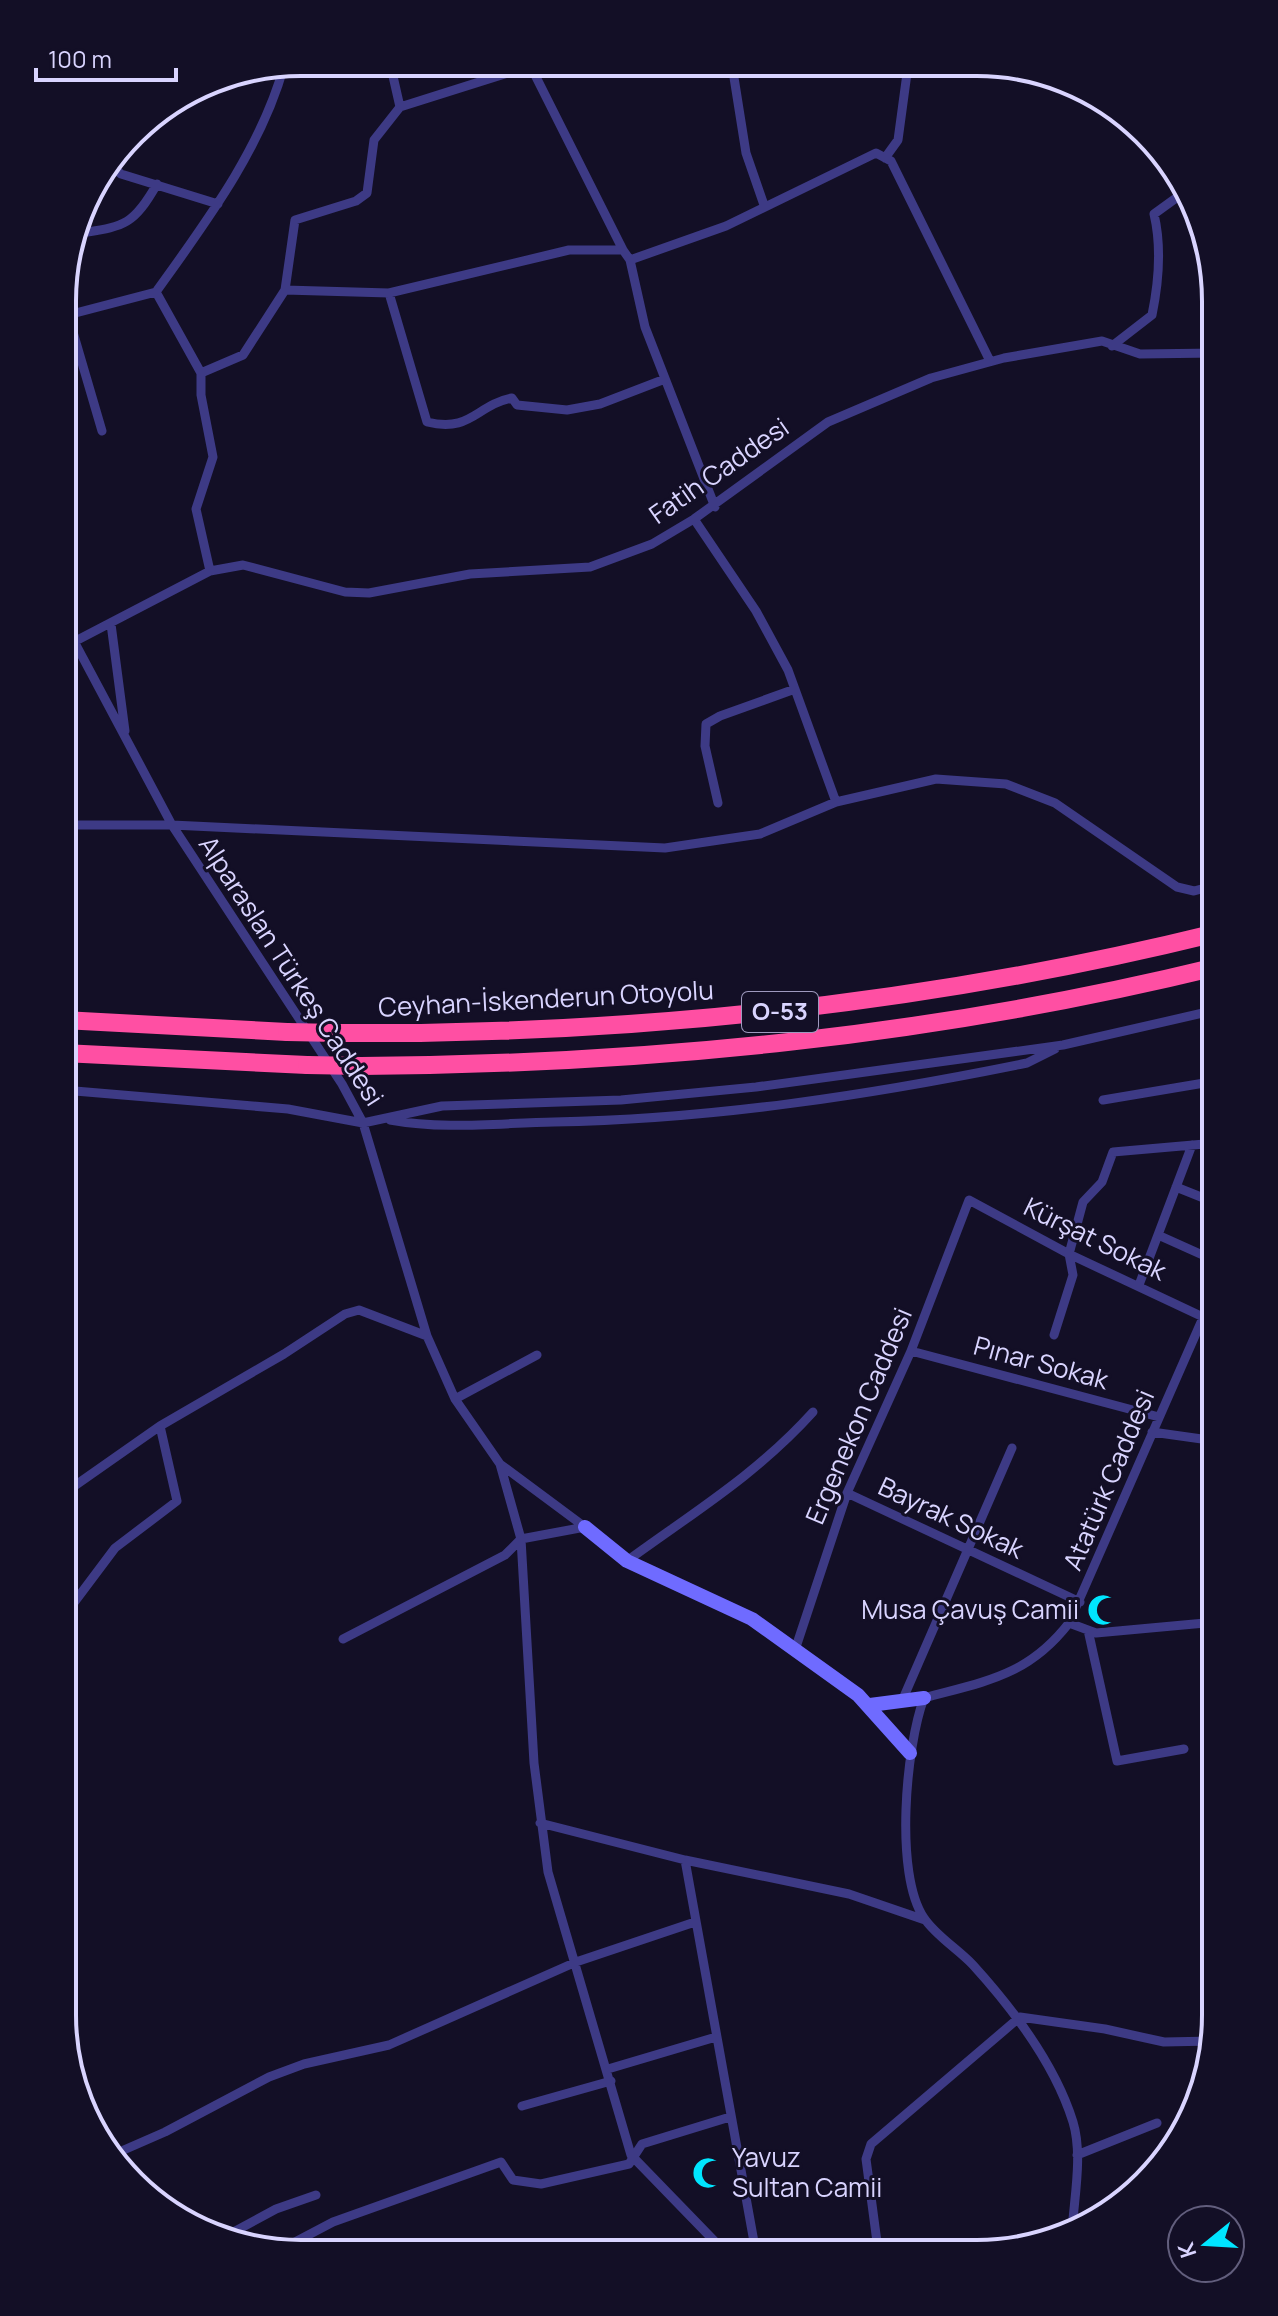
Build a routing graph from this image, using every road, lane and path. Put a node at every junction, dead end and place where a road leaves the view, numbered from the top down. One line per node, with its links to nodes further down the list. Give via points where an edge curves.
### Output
1 (393, 76): 7 (street)
2 (500, 76): 7 (street)
3 (540, 76): 15 (street)
4 (734, 76): 13 (street, via 746,153)
5 (907, 76): 8 (street, via 898,140)
6 (280, 77): 12 (street, via 269,110)
7 (400, 107): 17 (street, via 374,140 367,193 295,220)
8 (885, 158): 13 (street, via 876,153 854,160); 24 (street)
9 (118, 171): 10 (street)
10 (157, 184): 12 (street); 14 (street, via 130,221)
11 (1177, 198): 21 (street, via 1154,214 1159,281 1152,315)
12 (218, 204): 18 (street)
13 (764, 205): 16 (street, via 726,226)
14 (88, 231)
15 (623, 250): 16 (street); 19 (street, via 569,250)
16 (630, 260): 26 (street, via 645,327)
17 (285, 290): 19 (street); 25 (street, via 243,355)
18 (156, 292): 20 (street); 25 (street)
19 (389, 293): 26 (street, via 427,422 446,427 512,398 517,405 567,410 600,404)
20 (76, 312)
21 (1112, 346): 23 (street, Fatih Caddesi, via 1140,354); 24 (street, Fatih Caddesi, via 1102,341)
22 (76, 347): 27 (street)
23 (1202, 353)
24 (990, 361): 28 (street, Fatih Caddesi, via 931,378 828,422)
25 (201, 373): 30 (street, via 213,457 196,509)
26 (665, 379): 28 (street)
27 (102, 431)
28 (715, 507): 29 (street, Fatih Caddesi)
29 (694, 519): 30 (street, Fatih Caddesi, via 652,544 590,567 470,574 369,593 345,592 243,565); 34 (street, via 756,611)
30 (210, 571): 31 (street, Fatih Caddesi)
31 (111, 624): 32 (street, Fatih Caddesi); 35 (street)
32 (76, 642)
33 (76, 645): 35 (street, Alparaslan Türkeş Caddesi)
34 (795, 689): 36 (street); 37 (street, via 706,724 705,746)
35 (126, 738): 39 (street, Alparaslan Türkeş Caddesi)
36 (836, 802): 39 (street, via 760,834 665,848); 40 (street, via 936,779 1006,784 1055,803 1177,887)
37 (718, 803)
38 (76, 825): 39 (street)
39 (172, 825): 51 (street, Alparaslan Türkeş Caddesi)
40 (1202, 889)
41 (1202, 936): 44 (highway, Ceyhan-İskenderun Otoyolu / O-53, bridge, via 1070,967 805,1010 547,1030 287,1032)
42 (1202, 970): 46 (highway, O-53, bridge, via 1076,999 809,1042 548,1063 307,1065)
43 (1202, 1013): 45 (street)
44 (76, 1021)
45 (1063, 1045): 50 (street, via 756,1087 621,1100 442,1106); 50 (street, via 1027,1063 796,1104 591,1123 428,1127)
46 (76, 1054)
47 (1202, 1083): 49 (street)
48 (76, 1091): 51 (street, via 288,1109)
49 (1103, 1100)
50 (383, 1119): 51 (street)
51 (363, 1123): 64 (street, Alparaslan Türkeş Caddesi)
52 (1202, 1144): 53 (street)
53 (1192, 1145): 54 (street); 58 (street, via 1113,1152 1102,1182 1083,1202)
54 (1176, 1187): 55 (street); 57 (street)
55 (1202, 1197)
56 (969, 1200): 58 (street, Kürşat Sokak); 65 (street, Ergenekon Caddesi)
57 (1158, 1235): 59 (street); 60 (street)
58 (1069, 1254): 60 (street, Kürşat Sokak); 63 (street, via 1073,1275)
59 (1202, 1255)
60 (1139, 1285): 61 (street, Kürşat Sokak)
61 (1202, 1316)
62 (1202, 1319): 69 (street, Atatürk Caddesi)
63 (1054, 1335)
64 (427, 1336): 67 (street, Alparaslan Türkeş Caddesi); 70 (street, via 359,1310 345,1314)
65 (911, 1351): 69 (street, Pınar Sokak); 76 (street, Ergenekon Caddesi)
66 (537, 1355): 67 (street)
67 (455, 1399): 74 (street, Alparaslan Türkeş Caddesi)
68 (813, 1412): 80 (street, via 746,1478)
69 (1159, 1417): 71 (street, Atatürk Caddesi)
70 (160, 1426): 75 (street); 81 (street, via 177,1501 115,1548)
71 (1152, 1432): 72 (street); 82 (street, Atatürk Caddesi)
72 (1202, 1439)
73 (1012, 1448): 79 (street)
74 (500, 1464): 77 (street); 78 (street)
75 (76, 1485)
76 (847, 1493): 79 (street, Bayrak Sokak); 87 (street, Ergenekon Caddesi)
77 (585, 1527): 78 (street); 80 (street)
78 (521, 1539): 86 (street, via 505,1555); 93 (street)
79 (966, 1550): 82 (street, Bayrak Sokak); 89 (street)
80 (627, 1561): 87 (street, via 752,1619)
81 (76, 1600)
82 (1080, 1602): 83 (street, Atatürk Caddesi)
83 (1069, 1623): 85 (street); 88 (street, Atatürk Caddesi, via 1043,1652 1012,1673)
84 (1202, 1623): 85 (street)
85 (1088, 1630): 91 (street, via 1117,1761)
86 (343, 1639)
87 (795, 1650): 90 (street)
88 (924, 1698): 89 (street); 92 (street)
89 (902, 1701): 90 (street)
90 (870, 1705): 92 (street)
91 (1184, 1749)
92 (910, 1753): 95 (street, via 906,1853 911,1891)
93 (540, 1823): 94 (street); 97 (street, via 548,1872)
94 (685, 1860): 95 (street, via 849,1894); 96 (street)
95 (925, 1920): 98 (street)
96 (695, 1922): 97 (street); 99 (street)
97 (576, 1962): 101 (street); 106 (street, via 389,2045 269,2077)
98 (1020, 2017): 100 (street, via 1164,2042); 108 (street, via 1064,2099); 115 (street, via 871,2144 866,2159)
99 (716, 2037): 101 (street); 104 (street)
100 (1200, 2041)
101 (608, 2069): 102 (street)
102 (611, 2081): 103 (street); 107 (street)
103 (522, 2106)
104 (730, 2117): 107 (street, via 642,2144); 114 (street)
105 (1157, 2123): 108 (street)
106 (122, 2151)
107 (631, 2155): 112 (street, via 629,2164 541,2184 513,2180 501,2162 333,2222); 113 (street)
108 (1077, 2155): 110 (street)
109 (316, 2195): 111 (street)
110 (1073, 2218)
111 (237, 2230)
112 (299, 2240)
113 (713, 2240)
114 (754, 2240)
115 (877, 2240)

